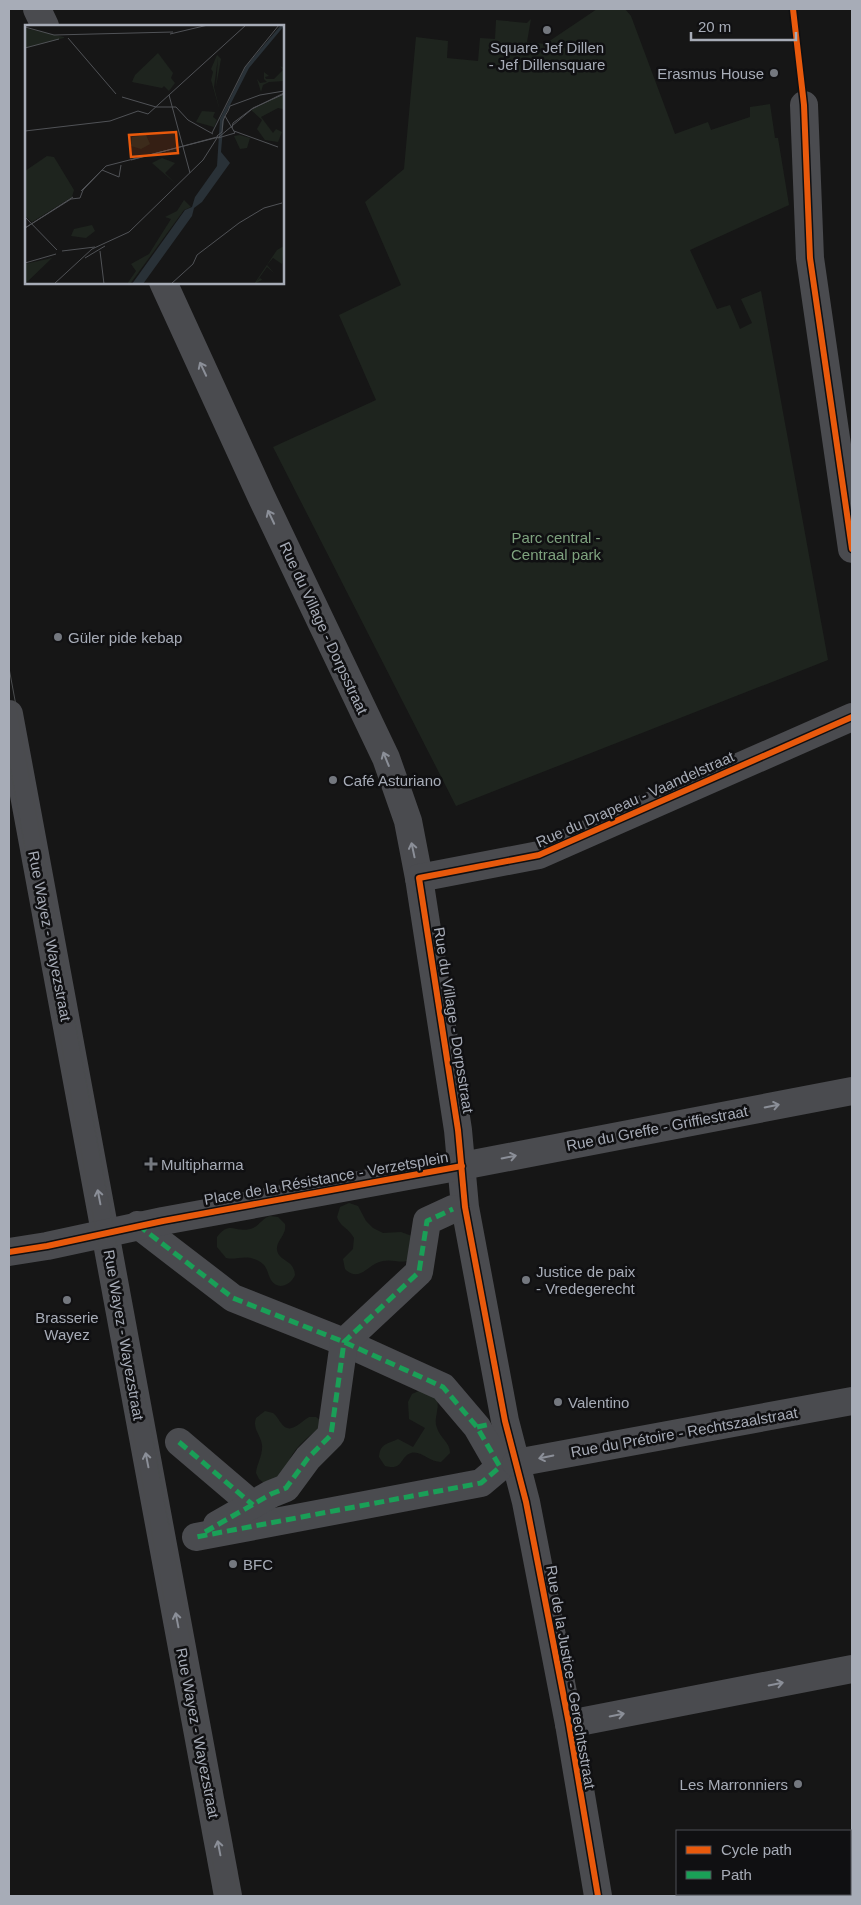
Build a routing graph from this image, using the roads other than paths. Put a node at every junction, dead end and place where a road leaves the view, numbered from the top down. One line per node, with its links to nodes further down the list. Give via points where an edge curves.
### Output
1 (37, 9): 2 (street)
2 (45, 25)
3 (804, 105): 5 (street, via 810,258)
4 (164, 284): 8 (street, Rue du Village - Dorpsstraat, one-way to 4, via 408,821 386,758)
5 (852, 548)
6 (9, 714): 13 (street, Rue Wayez - Wayezstraat, one-way to 6)
7 (852, 717): 8 (street, Rue du Drapeau - Vaandelstraat, via 539,855)
8 (419, 878): 10 (street, Rue du Village - Dorpsstraat)
9 (852, 1091): 10 (street, Rue du Greffe - Griffiestraat, one-way to 9)
10 (462, 1166): 12 (street, Place de la Résistance - Verzetsplein); 18 (street, Place de la Résistance - Verzetsplein, via 467,1217 505,1421)
11 (453, 1209): 15 (street, via 427,1221 419,1272)
12 (138, 1226): 13 (street, Place de la Résistance - Verzetsplein); 15 (street, via 233,1298)
13 (105, 1233): 14 (street, Place de la Résistance - Verzetsplein); 22 (street, Rue Wayez - Wayezstraat, one-way to 13)
14 (9, 1252)
15 (344, 1342): 19 (street, via 331,1435 308,1458 286,1488); 19 (street, via 443,1387 484,1426 500,1467 481,1483 196,1537)
16 (852, 1401): 18 (street, Rue du Prétoire - Rechtszaalstraat, one-way to 18)
17 (179, 1442): 19 (street)
18 (516, 1463): 21 (street, Rue de la Justice - Gerechtsstraat)
19 (253, 1505)
20 (852, 1669): 21 (street, one-way to 20)
21 (569, 1724): 23 (street, Rue de la Justice - Gerechtsstraat)
22 (228, 1896)
23 (598, 1896)

